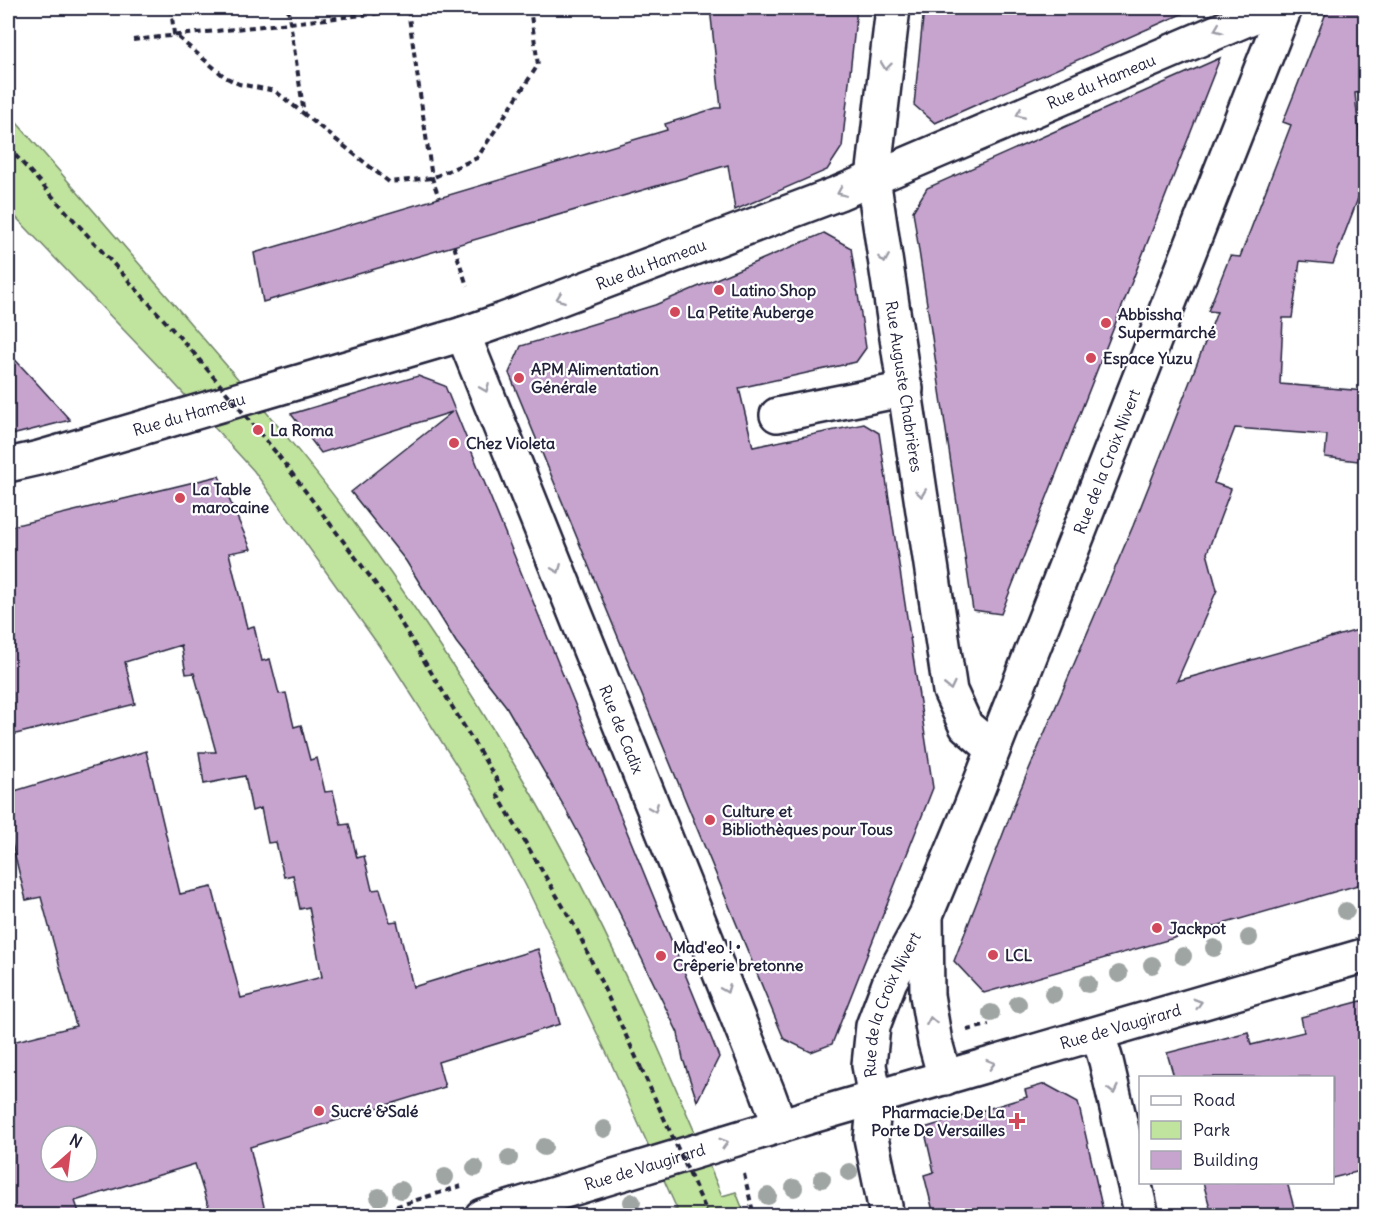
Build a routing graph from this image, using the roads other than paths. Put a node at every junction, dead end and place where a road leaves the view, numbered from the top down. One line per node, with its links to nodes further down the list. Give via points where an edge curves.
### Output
1 (893, 8): 4 (street, Rue Auguste Chabrières, one-way to 4)
2 (1273, 8): 4 (street, Rue du Hameau, one-way to 4)
3 (1285, 8): 9 (street, Rue de la Croix Nivert)
4 (873, 178): 5 (street, Rue du Hameau, one-way to 5); 6 (street, Rue Auguste Chabrières, one-way to 6)
5 (463, 334): 8 (street, Rue du Hameau); 15 (street, Rue de Cadix, one-way to 15)
6 (906, 389): 7 (street); 9 (street, Rue Auguste Chabrières, one-way to 9, via 950,692 966,726)
7 (777, 415)
8 (8, 465)
9 (993, 749): 10 (street, Rue de la Croix Nivert)
10 (926, 915): 13 (street, Rue de la Croix Nivert, one-way to 10, via 927,995); 14 (street, Rue de la Croix Nivert, via 890,981 873,1026 869,1065)
11 (1365, 955): 12 (street, Rue de Vaugirard, one-way to 11)
12 (1098, 1034): 13 (street, Rue de Vaugirard, one-way to 12); 19 (street, one-way to 19)
13 (945, 1078): 14 (street, Rue de Vaugirard)
14 (875, 1098): 15 (street, Rue de Vaugirard); 18 (street, via 871,1138)
15 (780, 1126): 16 (street, Rue de Vaugirard, one-way to 15)
16 (529, 1208): 17 (street, Rue de Vaugirard)
17 (482, 1215)
18 (887, 1215)
19 (1142, 1215)

